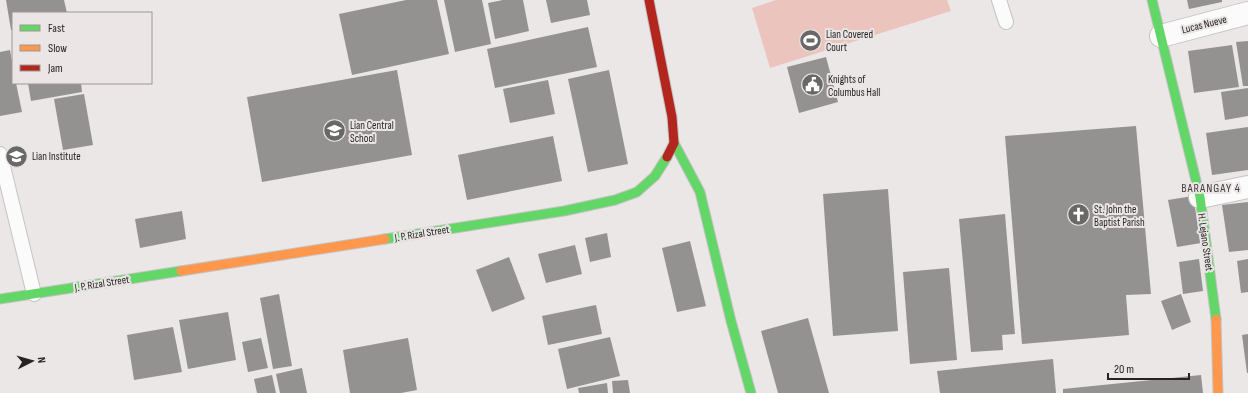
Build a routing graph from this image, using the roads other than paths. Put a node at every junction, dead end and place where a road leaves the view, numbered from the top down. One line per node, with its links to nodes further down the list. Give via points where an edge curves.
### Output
1 (649, 0): 7 (main road, via 672,117)
2 (999, 0): 5 (lane)
3 (1152, 0): 6 (main road, H. Lejano Street)
4 (1248, 13): 6 (street, Lucas Nueve)
5 (1006, 22)
6 (1161, 36): 10 (main road, H. Lejano Street)
7 (674, 143): 11 (main road, J. P. Rizal Street, via 655,176 637,192 608,201 556,212); 13 (main road, via 700,192)
8 (0, 154): 11 (lane)
9 (1248, 187): 10 (street)
10 (1200, 197): 14 (main road, H. Lejano Street, via 1217,325)
11 (34, 294): 12 (main road, J. P. Rizal Street)
12 (0, 299)
13 (751, 393)
14 (1218, 393)

